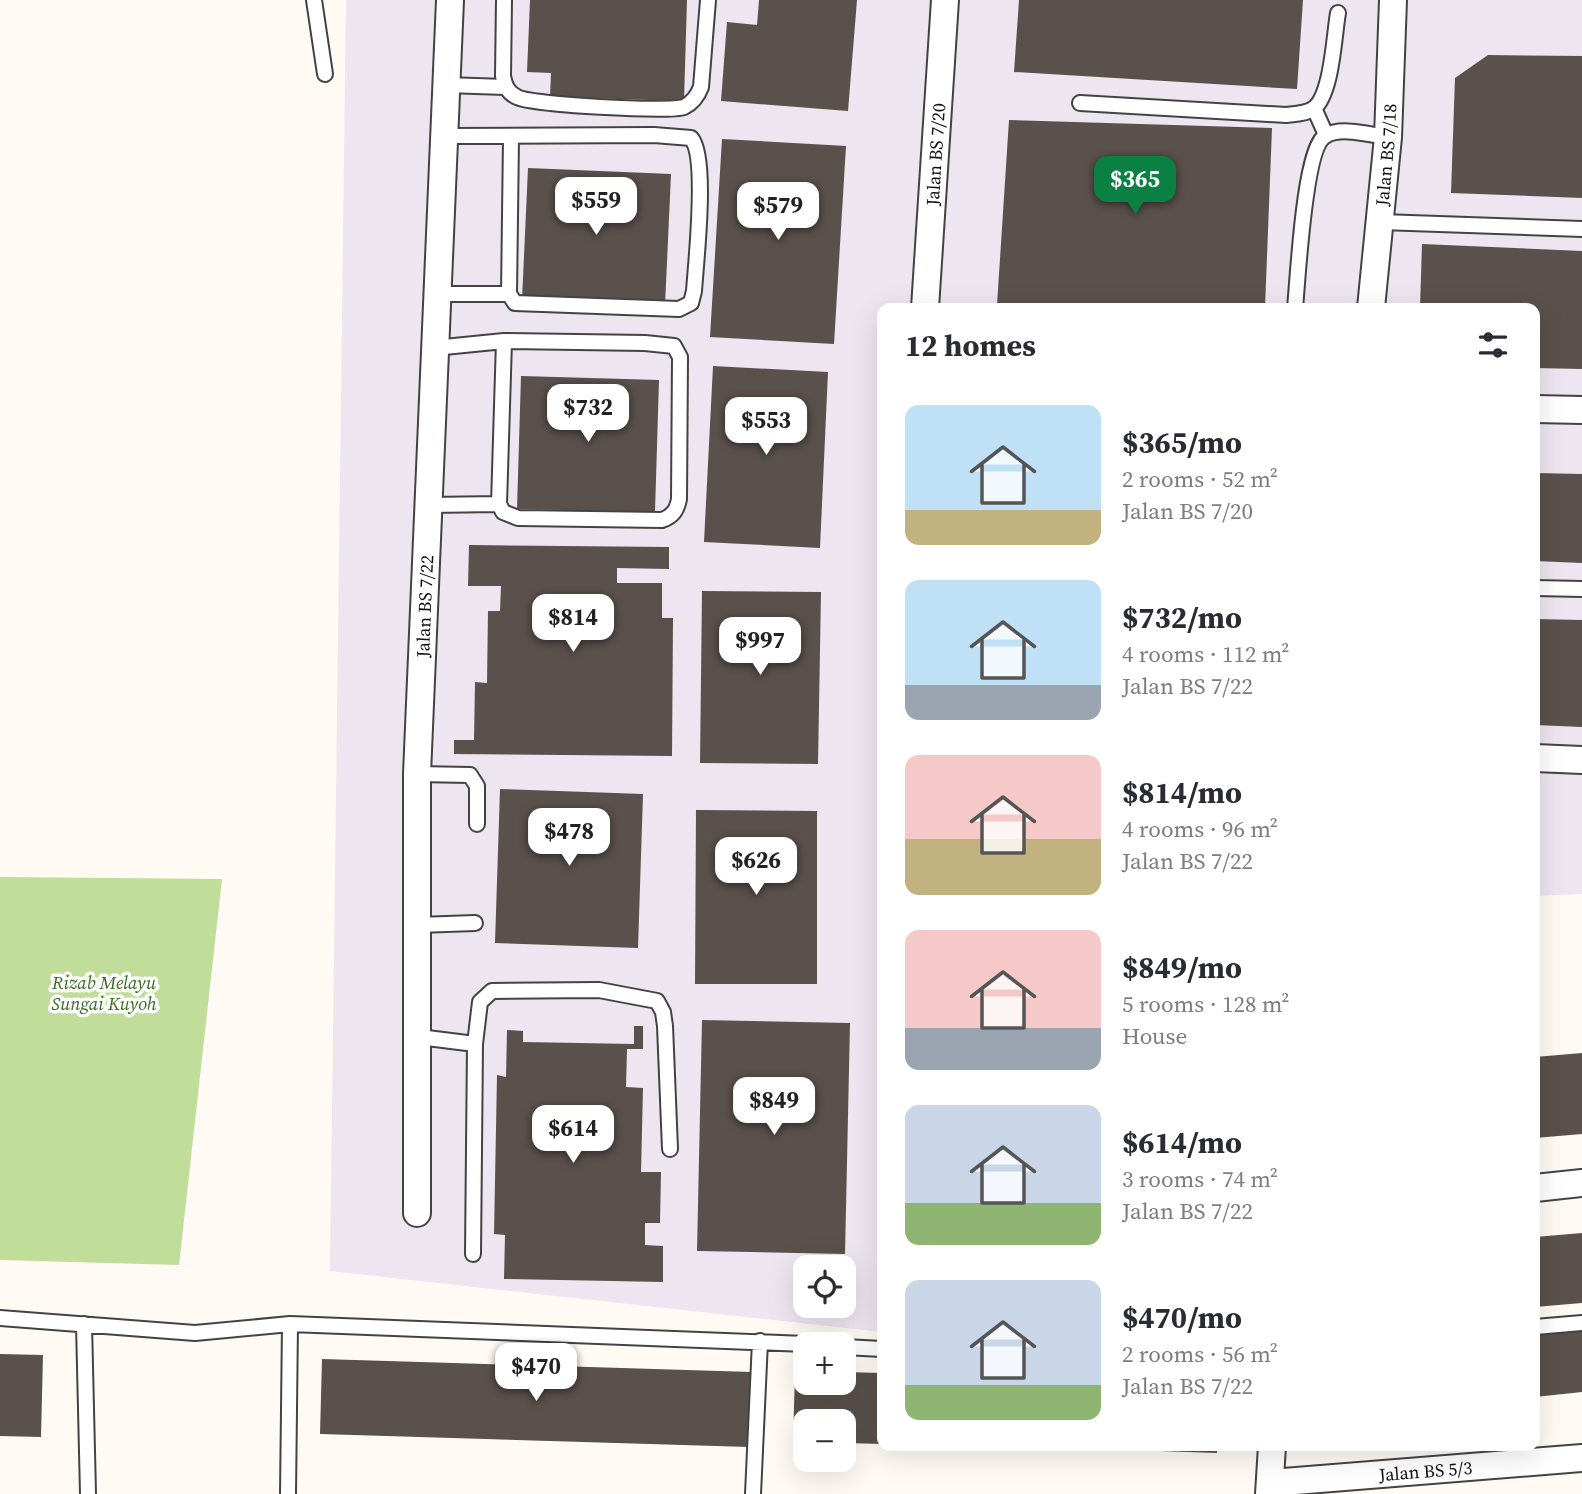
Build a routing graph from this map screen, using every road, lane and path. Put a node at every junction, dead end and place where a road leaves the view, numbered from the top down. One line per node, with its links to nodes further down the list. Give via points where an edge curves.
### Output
1 (314, 0): 8 (lane)
2 (450, 0): 9 (street, Jalan BS 7/22)
3 (504, 0): 10 (lane)
4 (708, 0): 10 (lane, via 701,87 682,107 541,103 517,97)
5 (945, 0): 21 (street, Jalan BS 7/20)
6 (1393, 0): 15 (street, Jalan BS 7/18)
7 (1338, 13): 12 (lane, via 1324,92)
8 (325, 74)
9 (446, 85): 10 (lane); 14 (street, Jalan BS 7/22)
10 (505, 87)
11 (1080, 103): 12 (lane, via 1286,115)
12 (1314, 108): 13 (lane)
13 (1326, 135): 15 (lane, via 1348,132); 22 (lane, via 1312,155)
14 (443, 136): 16 (lane); 19 (street, Jalan BS 7/22)
15 (1388, 137): 17 (street, Jalan BS 7/18)
16 (511, 138): 20 (lane); 20 (lane, via 691,138 697,145 699,187 694,290 685,307 520,305)
17 (1381, 222): 18 (lane); 23 (street, Jalan BS 7/18)
18 (1582, 229)
19 (437, 294): 20 (lane); 25 (street, Jalan BS 7/22)
20 (509, 295)
21 (925, 303)
22 (1296, 303)
23 (1372, 303)
24 (504, 341): 25 (lane); 28 (lane); 28 (lane, via 674,346 680,357 679,499 674,513 662,520 518,518 503,512)
25 (434, 348): 29 (street, Jalan BS 7/22)
26 (1540, 409): 27 (street)
27 (1582, 410)
28 (499, 504): 29 (lane)
29 (428, 505): 34 (street, Jalan BS 7/22)
30 (1540, 588): 31 (lane)
31 (1582, 589)
32 (1540, 758): 33 (street)
33 (1582, 760)
34 (416, 774): 35 (lane, via 470,775 477,786); 37 (street, Jalan BS 7/22)
35 (477, 824)
36 (475, 923): 37 (lane)
37 (418, 925): 38 (street, Jalan BS 7/22)
38 (419, 1037): 39 (lane); 43 (street, Jalan BS 7/22)
39 (475, 1044): 40 (lane, via 480,1002 492,991 599,990 657,1001 665,1026); 44 (lane)
40 (670, 1149)
41 (1582, 1183): 42 (street)
42 (1540, 1187)
43 (417, 1213)
44 (473, 1254)
45 (0, 1318): 47 (lane)
46 (1582, 1323): 49 (lane)
47 (84, 1324): 48 (lane, via 195,1333); 57 (lane)
48 (290, 1324): 50 (lane); 58 (lane)
49 (1540, 1327)
50 (760, 1341): 51 (lane); 59 (lane)
51 (793, 1343)
52 (856, 1348): 53 (lane)
53 (877, 1349)
54 (1272, 1451): 56 (street)
55 (1582, 1458): 56 (street, Jalan BS 5/3)
56 (1269, 1488)
57 (88, 1494)
58 (288, 1494)
59 (753, 1494)

